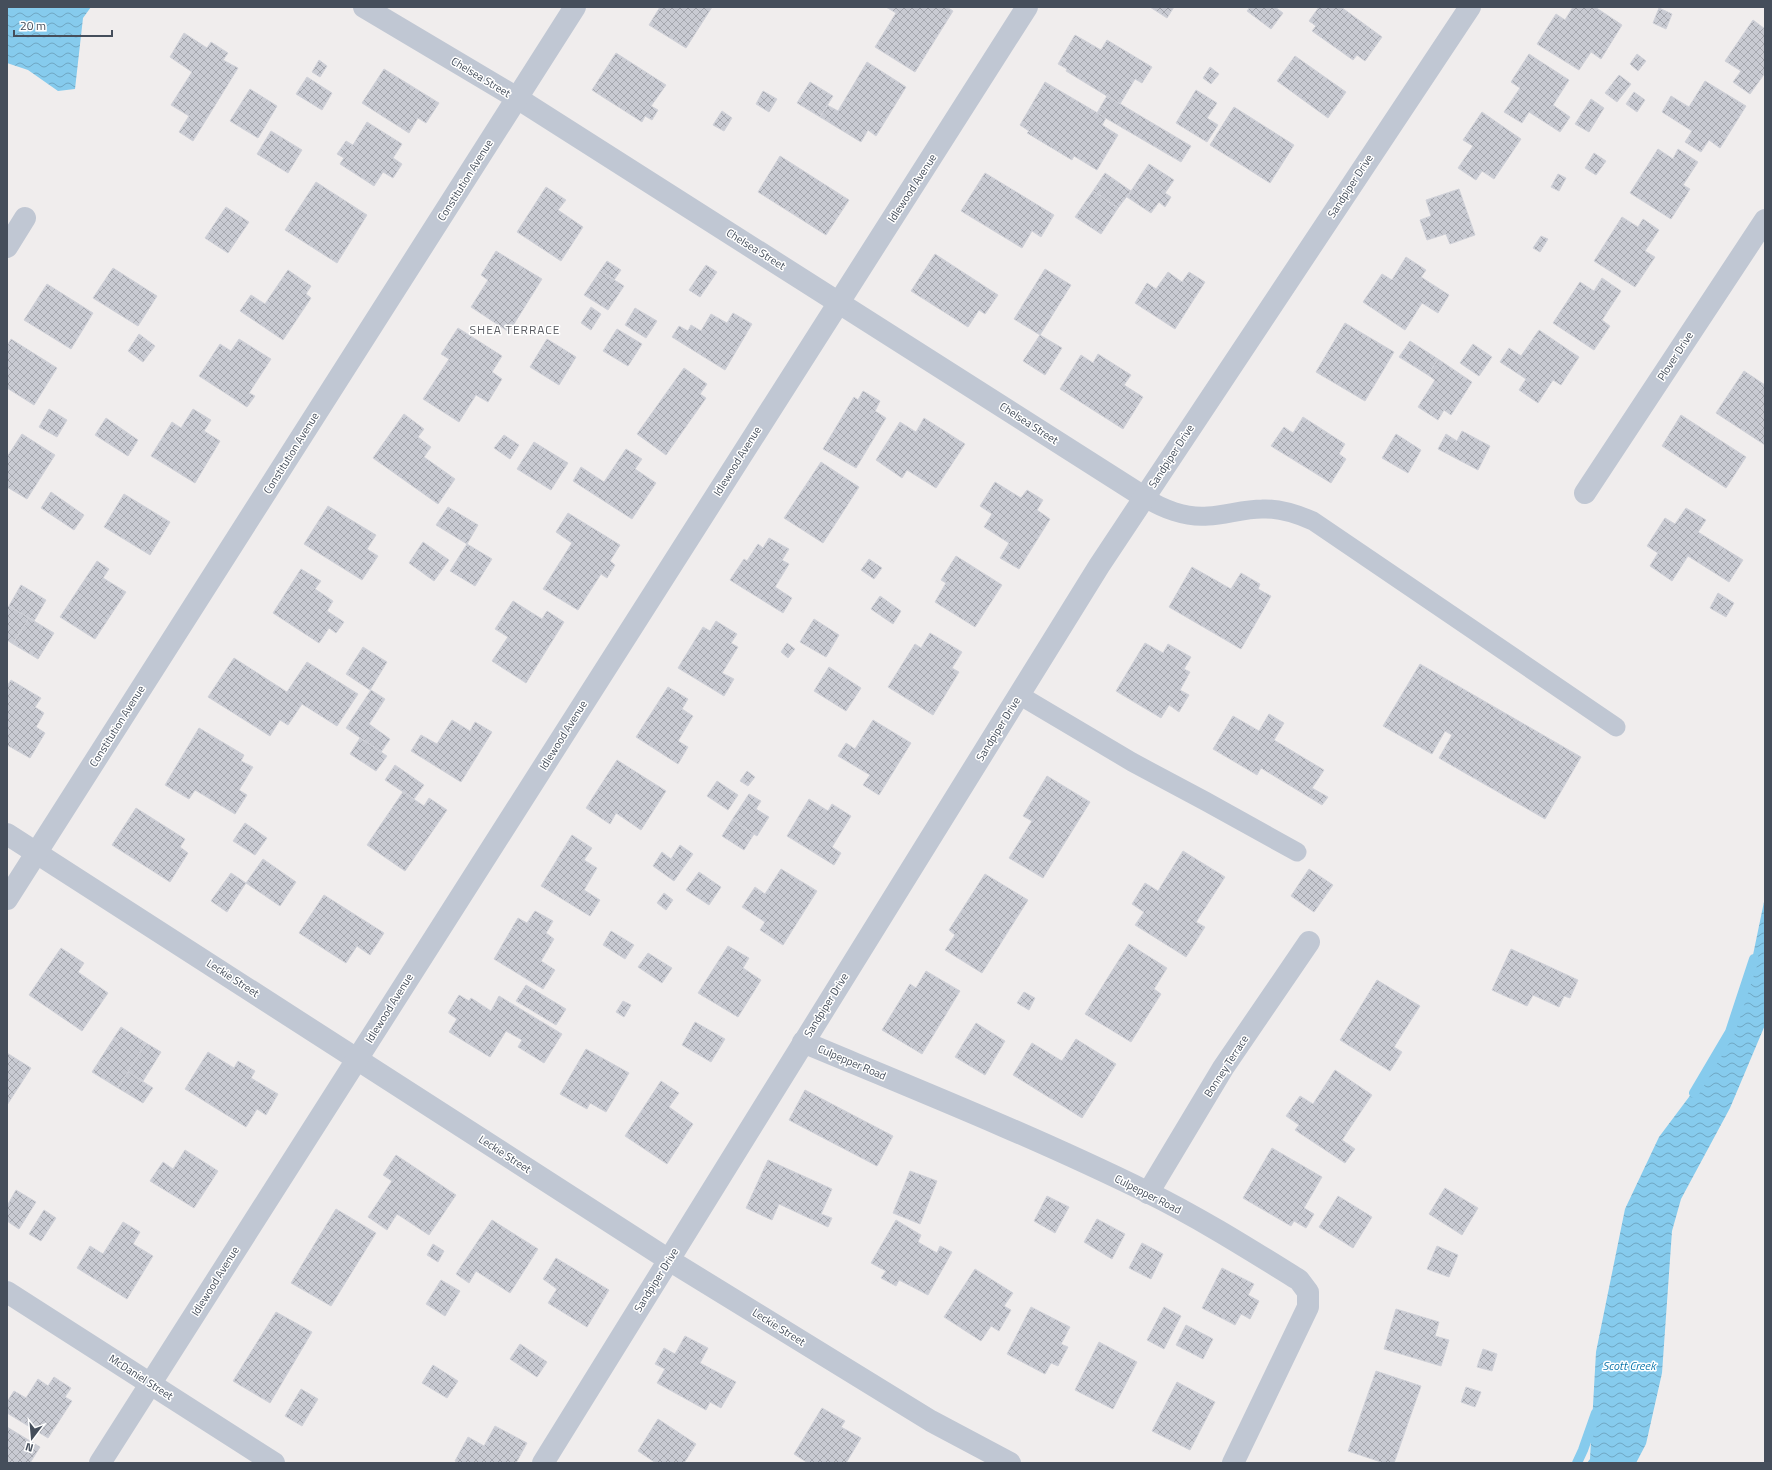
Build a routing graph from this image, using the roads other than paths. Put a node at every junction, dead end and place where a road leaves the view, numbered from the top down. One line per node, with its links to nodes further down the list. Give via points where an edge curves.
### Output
1 (364, 7): 5 (street, Chelsea Street)
2 (575, 7): 5 (street, Constitution Avenue)
3 (1027, 7): 9 (street, Idlewood Avenue)
4 (1470, 7): 11 (street, Sandpiper Drive)
5 (517, 98): 9 (street, Chelsea Street); 16 (street, Constitution Avenue)
6 (25, 218): 8 (street)
7 (1765, 220): 10 (street, Plover Drive)
8 (7, 247)
9 (839, 301): 11 (street, Chelsea Street); 20 (street, Idlewood Avenue)
10 (1585, 492)
11 (1144, 497): 12 (street, Sandpiper Drive); 13 (lane, via 1179,513 1206,517 1263,509 1291,512 1313,521)
12 (1019, 695): 15 (lane, via 1132,762); 19 (street, Sandpiper Drive)
13 (1616, 727)
14 (7, 834): 16 (street, Leckie Street)
15 (1297, 852)
16 (36, 853): 17 (street, Constitution Avenue); 20 (street, Leckie Street)
17 (7, 899)
18 (1309, 942): 21 (street, Bonney Terrace, via 1223,1068)
19 (803, 1042): 21 (street, Culpepper Road, via 1046,1144); 22 (street, Sandpiper Drive)
20 (358, 1058): 22 (street, Leckie Street); 24 (street, Idlewood Avenue)
21 (1148, 1192): 29 (street, Culpepper Road, via 1300,1280 1308,1292 1308,1308)
22 (669, 1260): 27 (street, Sandpiper Drive); 28 (street, Leckie Street, via 931,1421)
23 (7, 1292): 24 (street, McDaniel Street)
24 (150, 1383): 25 (street, Idlewood Avenue); 26 (street, McDaniel Street)
25 (100, 1463)
26 (274, 1463)
27 (543, 1463)
28 (1010, 1463)
29 (1233, 1463)

